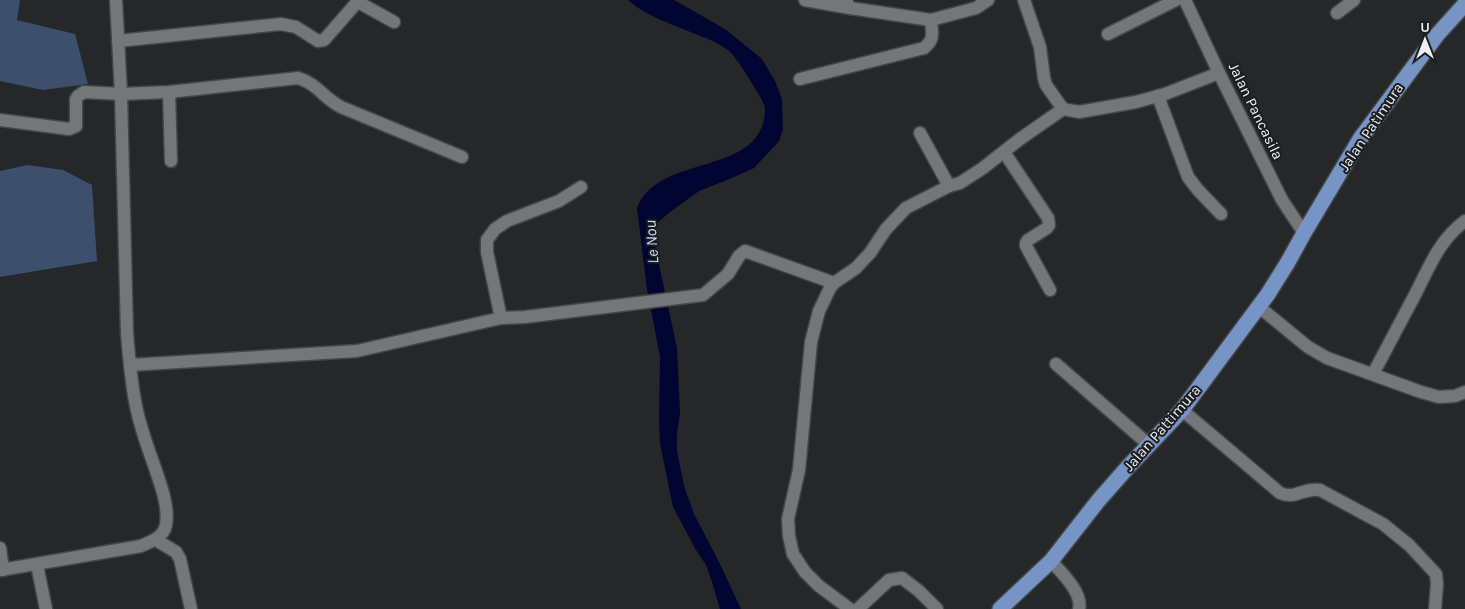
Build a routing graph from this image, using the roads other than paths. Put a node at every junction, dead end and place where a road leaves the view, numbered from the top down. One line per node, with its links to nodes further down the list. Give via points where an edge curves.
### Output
1 (116, 0): 15 (street)
2 (805, 0): 9 (street)
3 (988, 0): 12 (street, via 976,8)
4 (1024, 0): 21 (street, via 1040,47 1046,85)
5 (1176, 0): 14 (street)
6 (1185, 0): 16 (street, Jalan Pancasila)
7 (1354, 0): 11 (street)
8 (359, 1): 13 (street); 15 (street, via 324,40 318,41 296,27 281,24)
9 (848, 4): 12 (street)
10 (1465, 4): 31 (main road, Jalan Patimura, via 1437,35 1360,139)
11 (1337, 13)
12 (931, 20): 17 (street, via 932,37 924,48)
13 (394, 22)
14 (1108, 34)
15 (118, 41): 19 (street)
16 (1219, 73): 20 (street); 31 (street, Jalan Pancasila, via 1282,200)
17 (800, 79)
18 (169, 92): 19 (street); 25 (street, via 298,78 315,86 341,107); 26 (street)
19 (121, 94): 22 (street, via 80,94 76,99 77,122 73,128); 37 (street)
20 (1158, 96): 21 (street, via 1079,112); 29 (street, via 1188,177)
21 (1063, 109): 24 (street)
22 (0, 120)
23 (920, 132): 28 (street)
24 (1004, 152): 28 (street, via 960,183); 33 (street, via 1048,218 1047,228 1028,240 1026,246)
25 (462, 157)
26 (171, 161)
27 (581, 186): 35 (street, via 559,201 507,221 494,229 487,240)
28 (949, 186): 32 (street, via 906,208 856,268)
29 (1221, 214)
30 (1465, 221): 38 (street, via 1435,253)
31 (1304, 233): 34 (main road, Jalan Pattimura)
32 (834, 283): 35 (street, via 745,251 728,274 703,295); 49 (street, via 819,311 811,342 799,470 788,519 793,554 805,572)
33 (1050, 290)
34 (1258, 306): 38 (street, via 1318,354); 40 (main road, Jalan Pattimura)
35 (501, 318): 37 (street, via 357,351)
36 (1056, 364): 41 (street)
37 (130, 365): 42 (street, via 136,406 166,513 166,526)
38 (1373, 374): 39 (street, via 1439,397)
39 (1462, 396)
40 (1182, 410): 41 (main road, Jalan Pattimura); 54 (street, via 1280,492 1287,496 1309,489 1320,490 1395,532 1436,574)
41 (1148, 444): 44 (main road, Jalan Pattimura)
42 (156, 540): 45 (street, via 141,546); 48 (street, via 176,552 180,559)
43 (0, 548): 46 (street)
44 (1051, 561): 52 (main road, Jalan Pattimura); 53 (street, via 1078,596)
45 (37, 565): 46 (street); 47 (street)
46 (1, 570)
47 (46, 609)
48 (191, 609)
49 (850, 609)
50 (858, 609): 51 (street, via 889,580 902,578)
51 (938, 609)
52 (1000, 609)
53 (1080, 609)
54 (1434, 609)

